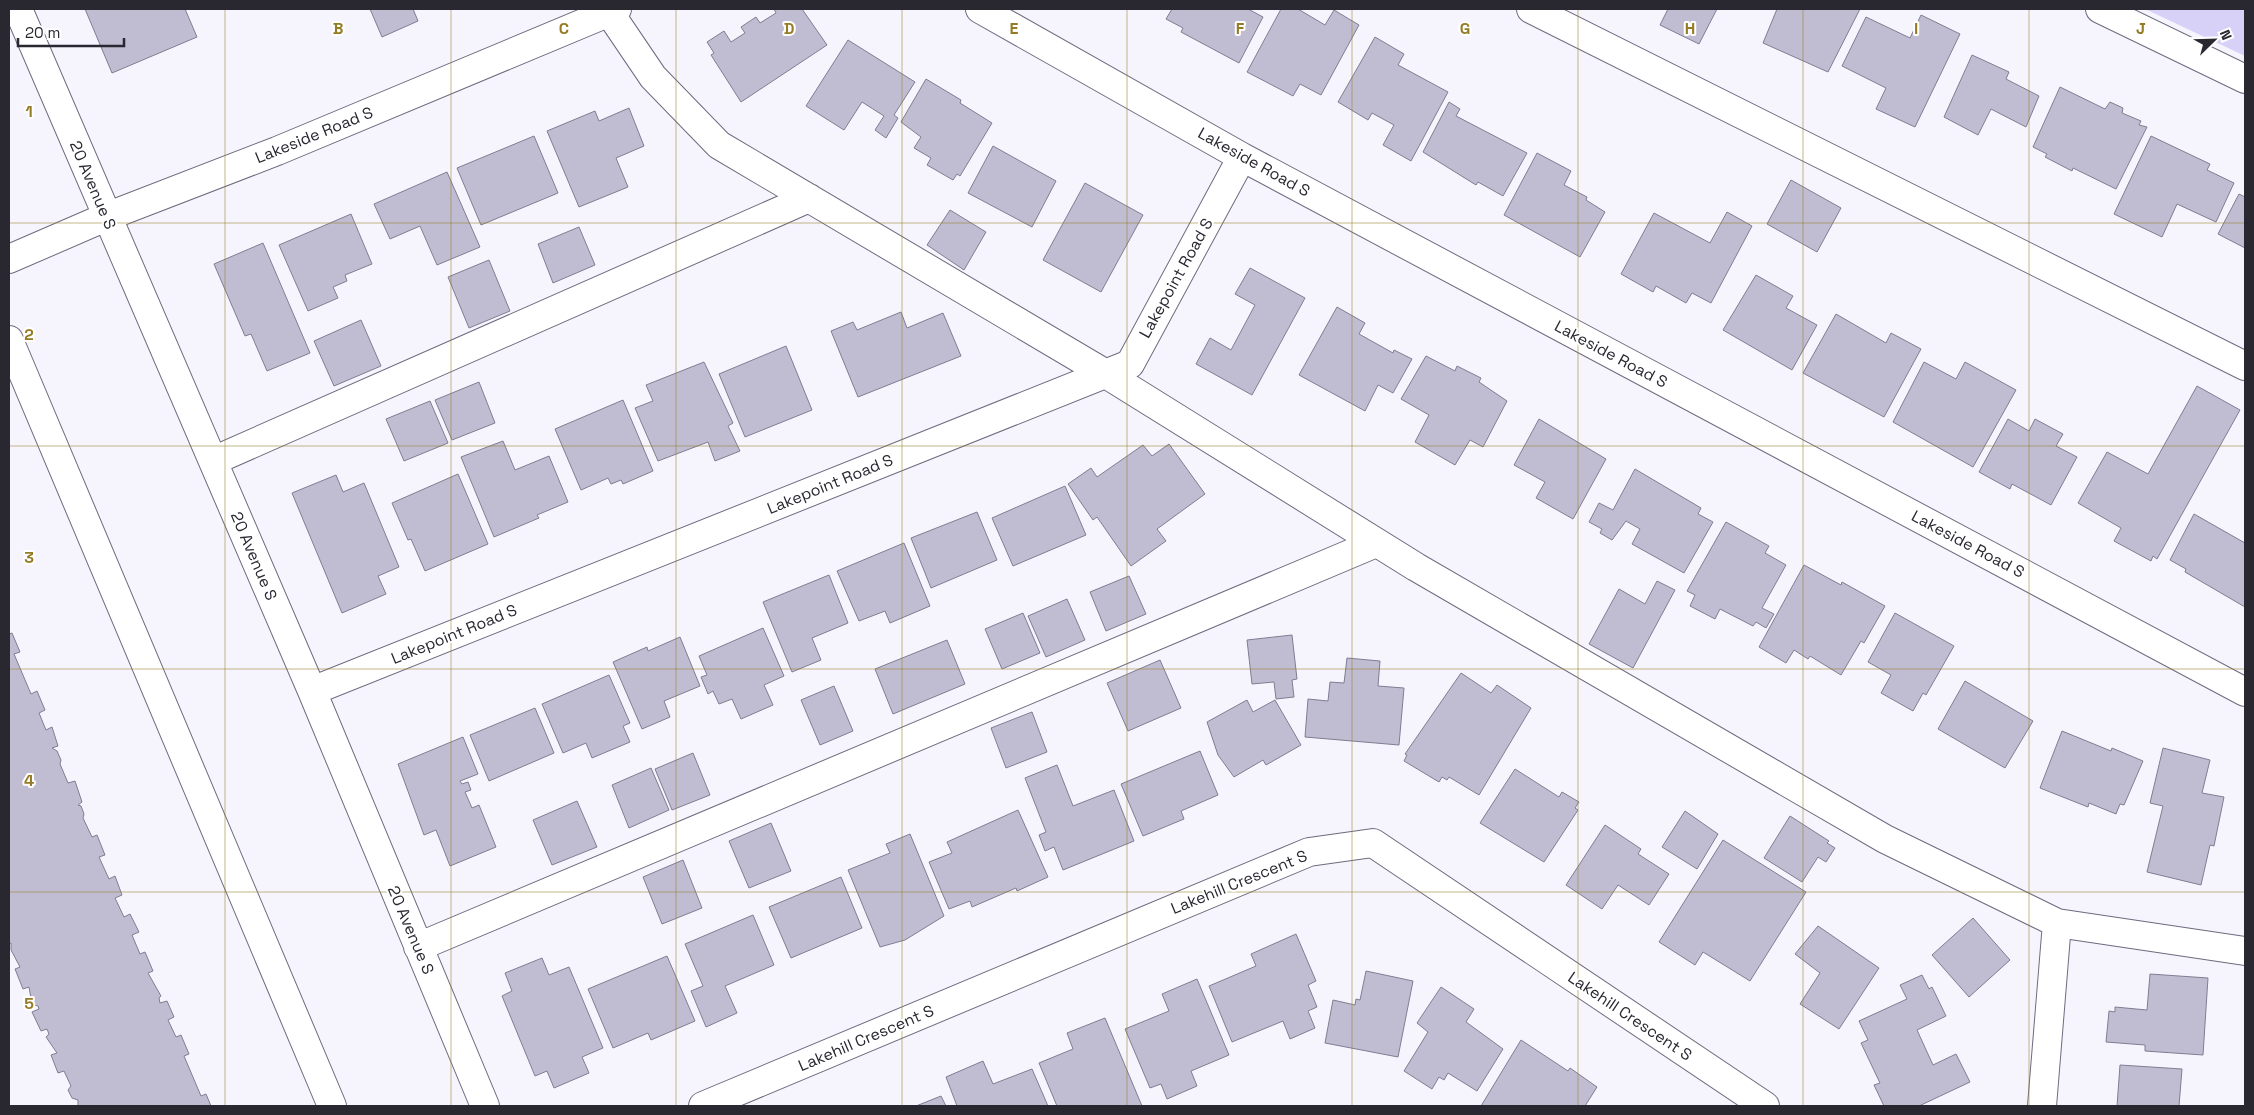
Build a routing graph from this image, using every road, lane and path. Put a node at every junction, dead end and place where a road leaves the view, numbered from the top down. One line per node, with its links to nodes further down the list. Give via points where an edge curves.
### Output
1 (18, 9): 9 (street, 20 Avenue S)
2 (980, 9): 7 (street, Lakeside Road S)
3 (1531, 9): 12 (street)
4 (2100, 9): 6 (street)
5 (613, 10): 8 (street, via 653,77 719,145); 9 (street, Lakeside Road S, via 277,151)
6 (2245, 80)
7 (1242, 157): 13 (street, Lakepoint Road S, via 1130,364); 17 (street, Lakeside Road S)
8 (809, 198): 13 (street); 14 (street)
9 (106, 216): 10 (street, Lakeside Road S); 14 (street, 20 Avenue S)
10 (9, 259)
11 (9, 340): 21 (street)
12 (2245, 366)
13 (1106, 374): 15 (street); 16 (street, Lakepoint Road S)
14 (213, 461): 16 (street, 20 Avenue S)
15 (1376, 543): 18 (street, via 1885,839); 19 (street)
16 (312, 691): 19 (street, 20 Avenue S)
17 (2245, 692)
18 (2057, 923): 20 (street); 25 (street)
19 (418, 947): 22 (street, 20 Avenue S)
20 (2245, 951)
21 (332, 1106)
22 (485, 1106)
23 (703, 1106): 24 (street, Lakehill Crescent S, via 1309,852 1373,844)
24 (1765, 1106)
25 (2042, 1106)

